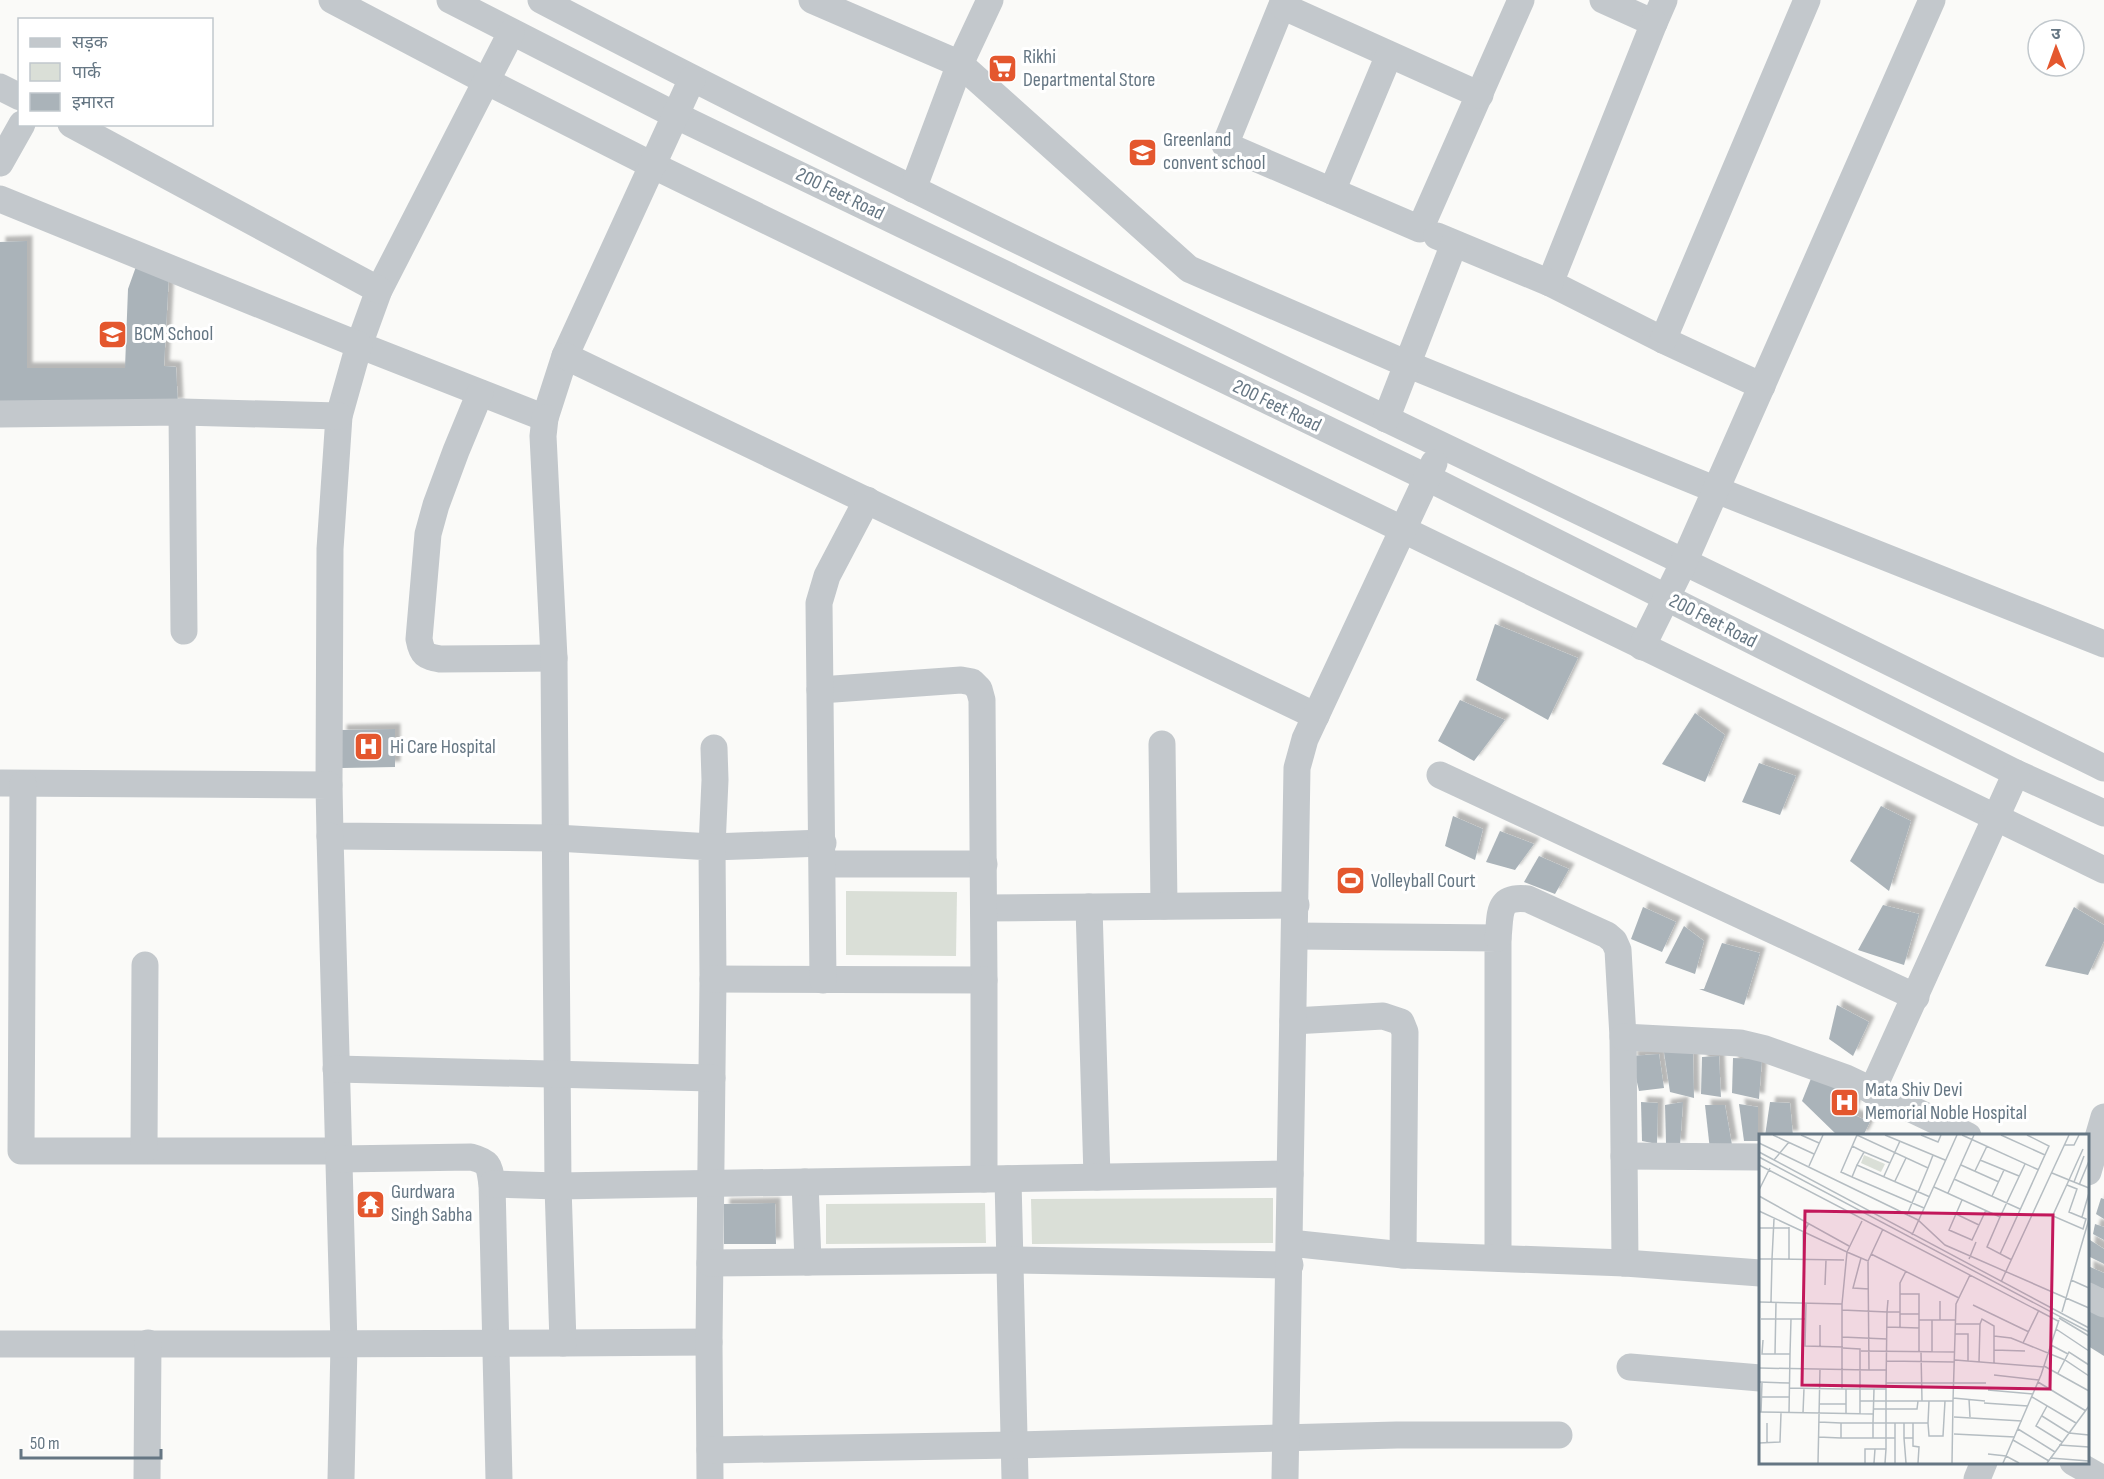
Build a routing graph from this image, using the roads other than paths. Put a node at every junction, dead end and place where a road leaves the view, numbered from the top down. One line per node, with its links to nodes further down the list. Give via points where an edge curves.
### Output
1 (332, 0): 17 (street)
2 (450, 0): 13 (street, 200 Feet Road)
3 (541, 0): 16 (street)
4 (812, 0): 11 (street)
5 (990, 0): 15 (street)
6 (1521, 0): 19 (street)
7 (1603, 0): 12 (street)
8 (1807, 0): 33 (street)
9 (1932, 0): 37 (street)
10 (1283, 3): 14 (street); 27 (street, via 1225,145)
11 (866, 11): 15 (street)
12 (1659, 11): 31 (street)
13 (511, 33): 17 (street); 21 (street, 200 Feet Road)
14 (1389, 55): 19 (street); 27 (street)
15 (960, 64): 26 (street); 36 (street, via 1189,268)
16 (692, 79): 21 (street); 26 (street)
17 (486, 81): 25 (street); 32 (street)
18 (0, 87): 20 (street)
19 (1480, 95): 29 (street)
20 (18, 96)
21 (675, 115): 25 (street); 45 (street, 200 Feet Road)
22 (21, 126): 24 (street)
23 (75, 126): 32 (street)
24 (0, 163)
25 (652, 165): 35 (street); 48 (street)
26 (913, 189): 43 (street)
27 (1332, 191): 29 (street)
28 (0, 199): 34 (street)
29 (1420, 229): 30 (street)
30 (1454, 244): 31 (street); 36 (street)
31 (1550, 283): 33 (street)
32 (379, 290): 34 (street)
33 (1663, 340): 37 (street)
34 (359, 345): 38 (street); 41 (street)
35 (566, 356): 42 (street); 47 (street)
36 (1407, 364): 43 (street); 46 (street)
37 (1762, 386): 46 (street)
38 (480, 393): 42 (street); 54 (street, via 428,534 420,649 426,656 440,659)
39 (182, 412): 40 (street); 41 (street); 51 (street)
40 (0, 414)
41 (339, 417): 63 (street, via 330,549)
42 (545, 418): 54 (street)
43 (1386, 419): 44 (street)
44 (1442, 446): 45 (street); 49 (street)
45 (1428, 478): 48 (street); 50 (street, 200 Feet Road)
46 (1714, 489): 49 (street); 52 (street)
47 (867, 500): 55 (street, via 822,590); 56 (street)
48 (1404, 531): 53 (street); 56 (street)
49 (1684, 562): 50 (street); 59 (street)
50 (1667, 598): 53 (street); 60 (street, 200 Feet Road)
51 (184, 632)
52 (2104, 644)
53 (1642, 647): 65 (street)
54 (554, 658): 67 (street)
55 (819, 690): 69 (street); 70 (street, via 961,680 972,682 979,689)
56 (1316, 716): 72 (street, via 1297,768)
57 (1162, 744): 73 (street)
58 (714, 748): 68 (street)
59 (2104, 768)
60 (2016, 773): 64 (street, 200 Feet Road); 65 (street)
61 (1440, 775): 83 (street)
62 (12, 784): 63 (street); 76 (street)
63 (329, 785): 66 (street)
64 (2104, 813)
65 (1996, 820): 71 (street); 83 (street)
66 (330, 836): 67 (street); 86 (street)
67 (556, 838): 68 (street); 87 (street)
68 (712, 847): 69 (street); 80 (street)
69 (823, 854): 70 (street); 81 (street)
70 (984, 864): 75 (street)
71 (2104, 870)
72 (1296, 905): 73 (street); 77 (street)
73 (1164, 906): 74 (street)
74 (1089, 907): 75 (street); 99 (street)
75 (984, 908): 82 (street)
76 (11, 923): 93 (street)
77 (1295, 936): 78 (street); 84 (street)
78 (1498, 938): 85 (street, via 1502,906 1517,897 1607,935 1618,950); 109 (street)
79 (145, 965): 92 (street)
80 (713, 980): 81 (street); 88 (street)
81 (824, 980): 82 (street)
82 (984, 980): 100 (street)
83 (1916, 997): 89 (street)
84 (1293, 1021): 98 (street); 108 (street, via 1383,1016 1401,1022 1405,1032)
85 (1623, 1037): 89 (street, via 1740,1043 1807,1063); 95 (street)
86 (336, 1069): 87 (street); 94 (street)
87 (557, 1074): 88 (street); 105 (street)
88 (712, 1078): 102 (street)
89 (1872, 1090): 91 (street)
90 (2104, 1117): 97 (street)
91 (1964, 1134)
92 (144, 1150): 93 (street); 94 (street)
93 (11, 1151)
94 (339, 1155): 104 (street, via 471,1156 489,1166); 122 (street)
95 (1624, 1156): 96 (street); 113 (street)
96 (1759, 1157)
97 (2089, 1169)
98 (1290, 1174): 99 (street); 107 (street)
99 (1097, 1177): 100 (street)
100 (996, 1179): 101 (street); 110 (street)
101 (805, 1182): 102 (street); 111 (street)
102 (711, 1183): 105 (street); 112 (street)
103 (2089, 1183): 106 (street)
104 (492, 1184): 105 (street); 121 (street)
105 (558, 1186): 119 (street)
106 (2104, 1188)
107 (1290, 1254): 108 (street); 110 (street); 126 (street)
108 (1403, 1255): 109 (street)
109 (1498, 1258): 113 (street)
110 (1010, 1260): 111 (street); 127 (street)
111 (808, 1262): 112 (street)
112 (710, 1263): 117 (street)
113 (1625, 1263): 114 (street)
114 (1759, 1273)
115 (2089, 1296): 116 (street)
116 (2104, 1304)
117 (709, 1342): 119 (street); 128 (street)
118 (148, 1343): 120 (street); 122 (street); 131 (street)
119 (563, 1343): 121 (street)
120 (0, 1344)
121 (496, 1344): 122 (street); 133 (street)
122 (344, 1345): 132 (street)
123 (1630, 1367): 124 (street)
124 (1759, 1378)
125 (1559, 1435): 126 (street)
126 (1285, 1437): 127 (street); 136 (street)
127 (1014, 1445): 128 (street); 135 (street)
128 (710, 1450): 134 (street)
129 (1983, 1464): 137 (street)
130 (2077, 1464): 138 (street)
131 (147, 1479)
132 (341, 1479)
133 (499, 1479)
134 (710, 1479)
135 (1015, 1479)
136 (1285, 1479)
137 (1977, 1479)
138 (2103, 1479)

